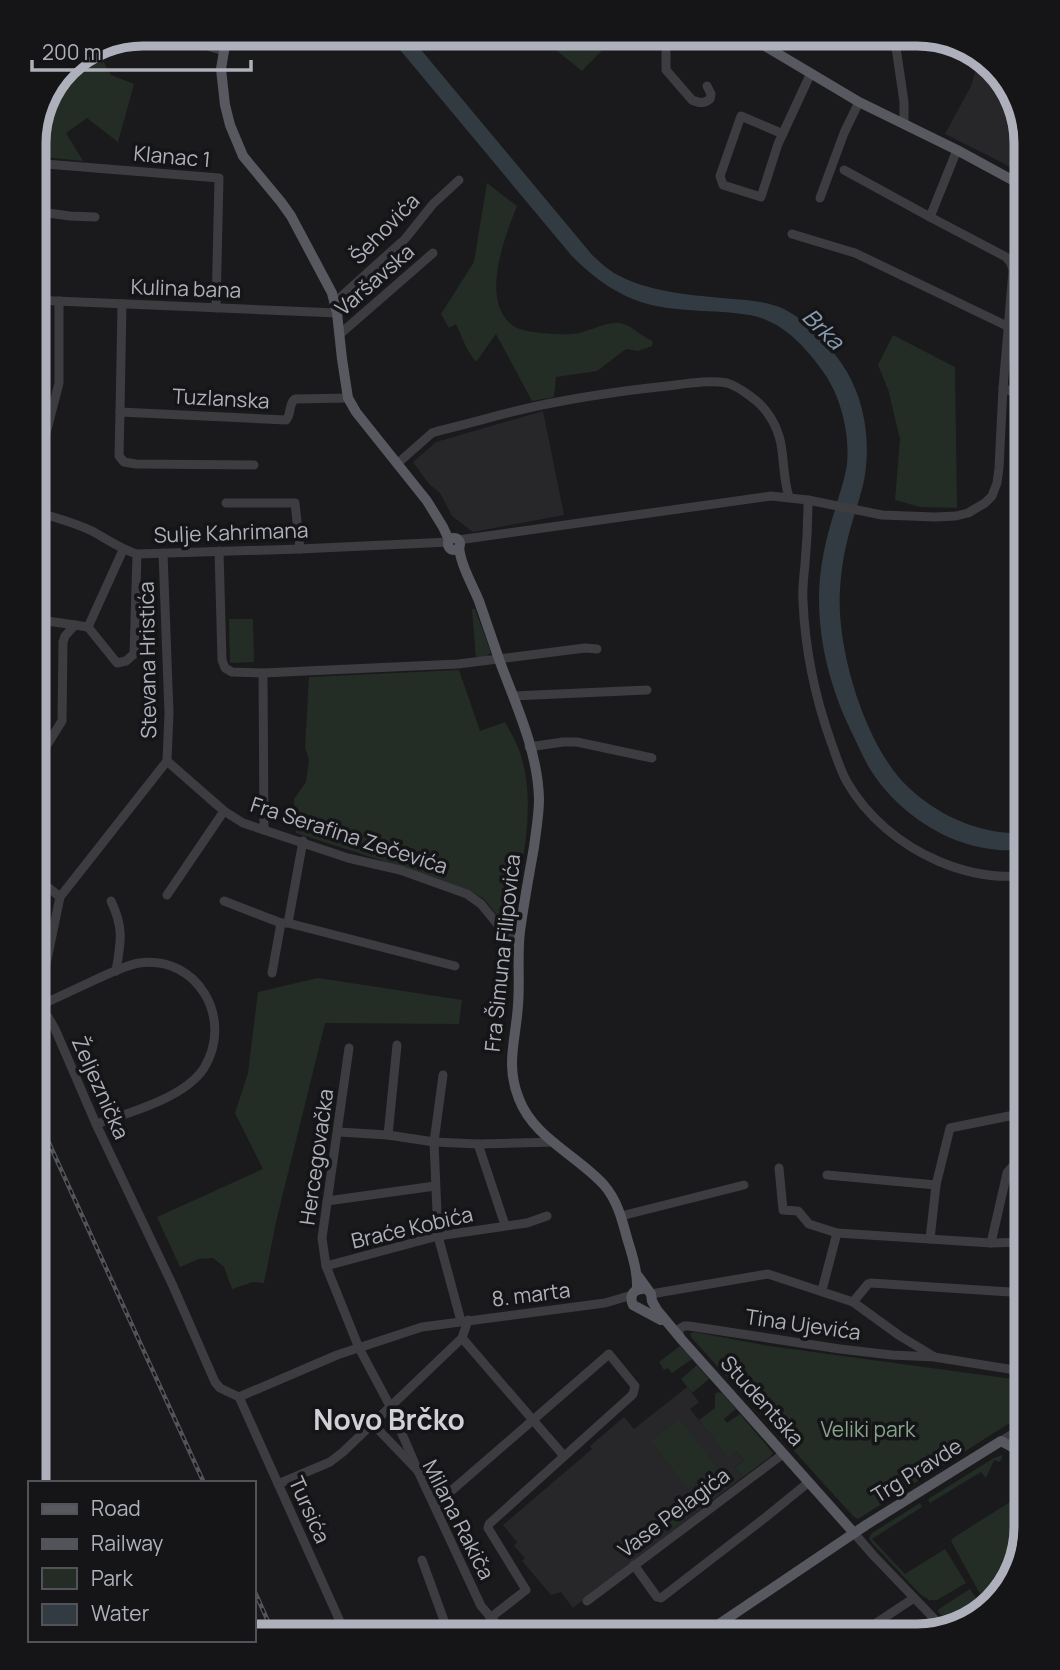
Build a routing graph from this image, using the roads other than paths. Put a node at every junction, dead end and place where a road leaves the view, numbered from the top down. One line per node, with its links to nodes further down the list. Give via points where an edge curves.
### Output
1 (207, 46): 6 (street)
2 (225, 46): 6 (main road)
3 (667, 46): 8 (street, via 666,70 692,100 707,102 711,94)
4 (764, 46): 7 (main road)
5 (898, 46): 10 (street)
6 (223, 51): 27 (main road, via 222,81 235,140 291,216)
7 (810, 75): 9 (main road); 11 (street)
8 (707, 86)
9 (859, 102): 10 (main road); 17 (street)
10 (904, 123): 12 (main road)
11 (783, 134): 11 (street, via 761,197 723,185 720,176 741,116)
12 (957, 150): 16 (main road); 20 (street)
13 (46, 164): 26 (street, Klanac 1, via 219,178)
14 (844, 170): 20 (street)
15 (459, 180): 27 (street, Šehovića)
16 (1015, 181)
17 (820, 198)
18 (46, 213): 19 (street)
19 (95, 216)
20 (930, 217): 28 (street, via 1011,263)
21 (792, 234): 28 (street, via 855,253)
22 (433, 253): 29 (street, Varšavska)
23 (46, 300): 24 (street, Kulina bana)
24 (59, 301): 25 (street, Kulina bana); 34 (street, via 59,383)
25 (122, 304): 26 (street, Kulina bana); 33 (street)
26 (216, 308): 27 (street, Kulina bana)
27 (336, 308): 29 (main road)
28 (1007, 326): 30 (street)
29 (340, 334): 32 (main road)
30 (1003, 388): 31 (street); 38 (street, Sulje Kahrimana, via 997,484 992,496 968,513 882,515)
31 (1015, 393)
32 (348, 398): 33 (street, Tuzlanska, via 295,399 286,420); 35 (main road, Fra Šimuna Filipovića, via 364,425)
33 (120, 412): 36 (street, via 119,456 124,462)
34 (46, 434)
35 (398, 463): 37 (street, via 432,433 550,403 729,383 766,410 776,428); 41 (main road, Fra Šimuna Filipovića)
36 (254, 465)
37 (789, 497): 38 (street, Sulje Kahrimana); 41 (street, Sulje Kahrimana)
38 (812, 500): 62 (street, via 802,597 806,633 822,718 846,782 863,806 909,847 955,868)
39 (226, 503): 42 (street, via 295,503)
40 (46, 515): 43 (street, Sulje Kahrimana, via 73,522)
41 (452, 543): 42 (street, Sulje Kahrimana); 51 (main road, Fra Šimuna Filipovića, via 474,588)
42 (300, 549): 44 (street, Sulje Kahrimana)
43 (123, 550): 46 (street, Sulje Kahrimana); 49 (street)
44 (219, 551): 45 (street, Sulje Kahrimana); 52 (street, via 222,660 227,670)
45 (163, 553): 46 (street, Sulje Kahrimana); 58 (street, Stevana Hristića)
46 (137, 554): 49 (street, via 134,654 117,663)
47 (46, 621): 48 (street)
48 (75, 625): 49 (street); 55 (street, via 63,642 62,721)
49 (88, 627)
50 (597, 649): 51 (street)
51 (499, 660): 52 (street); 54 (main road, Fra Šimuna Filipovića)
52 (263, 673): 60 (street)
53 (647, 690): 54 (street)
54 (513, 696): 56 (main road, Fra Šimuna Filipovića)
55 (46, 746)
56 (529, 747): 57 (street, via 577,742); 69 (main road, Fra Šimuna Filipovića, via 539,801)
57 (652, 758)
58 (167, 761): 59 (street, Fra Serafina Zečevića); 65 (street, Stevana Hristića)
59 (224, 811): 60 (street, Fra Serafina Zečevića); 64 (street)
60 (264, 830): 61 (street, Fra Serafina Zečevića)
61 (303, 842): 68 (street); 69 (street, Fra Serafina Zečevića, via 467,894 507,936)
62 (1015, 876)
63 (46, 886): 65 (street)
64 (167, 895)
65 (60, 897): 70 (street)
66 (111, 901): 72 (street, via 121,933)
67 (224, 901): 68 (street)
68 (285, 923): 71 (street); 73 (street)
69 (519, 940): 84 (main road, Fra Šimuna Filipovića, via 519,1004 511,1068 524,1109)
70 (46, 964)
71 (455, 966)
72 (116, 971): 74 (street); 80 (street, via 139,963 163,964 184,972 209,1000 215,1043 203,1069 188,1084 153,1104)
73 (272, 973)
74 (46, 1003)
75 (46, 1013): 80 (street, Željeznička)
76 (397, 1045): 82 (street)
77 (349, 1048): 81 (street, Hercegovačka)
78 (443, 1074): 83 (street)
79 (1015, 1116): 90 (street, via 950,1128)
80 (96, 1124): 115 (street, Željeznička, via 215,1382)
81 (339, 1132): 82 (street); 92 (street, Hercegovačka)
82 (388, 1135): 83 (street)
83 (434, 1142): 85 (street); 91 (street)
84 (554, 1142): 85 (street); 94 (main road, Fra Šimuna Filipovića, via 605,1186)
85 (478, 1144): 95 (street, Braće Kobića)
86 (1015, 1163): 100 (street, via 1007,1173)
87 (779, 1168): 96 (street, via 783,1210 798,1211 809,1224)
88 (827, 1175): 90 (street)
89 (744, 1185): 94 (street)
90 (936, 1185): 98 (street)
91 (435, 1186): 92 (street); 97 (street)
92 (327, 1201): 101 (street, Hercegovačka, via 322,1238)
93 (547, 1216): 95 (street, Braće Kobića)
94 (621, 1216): 104 (main road, Fra Šimuna Filipovića)
95 (505, 1225): 97 (street, Braće Kobića)
96 (837, 1233): 98 (street); 102 (street)
97 (438, 1237): 101 (street, Braće Kobića); 107 (street)
98 (930, 1239): 100 (street)
99 (1015, 1242): 100 (street)
100 (991, 1243)
101 (326, 1266): 111 (street, Hercegovačka)
102 (822, 1290): 104 (street, Tina Ujevića, via 768,1274); 105 (street, Tina Ujevića)
103 (1015, 1292): 105 (street, via 871,1283)
104 (642, 1298): 106 (street, Tina Ujevića); 110 (main road, Studentska)
105 (853, 1302): 108 (street, Tina Ujevića)
106 (606, 1303): 107 (street, 8. marta)
107 (465, 1321): 109 (street); 111 (street, 8. marta, via 422,1326)
108 (900, 1336): 112 (street, via 900,1347); 113 (street, Tina Ujevića)
109 (462, 1338): 116 (street); 117 (street)
110 (682, 1340): 112 (street, Tina Ujevića, via 680,1329 690,1326); 122 (main road, Studentska)
111 (359, 1348): 115 (street, 8. marta); 116 (street, Hercegovačka)
112 (892, 1355): 113 (street, Tina Ujevića)
113 (934, 1357): 114 (street, Tina Ujevića)
114 (1015, 1370)
115 (239, 1397): 126 (street, Tursića)
116 (390, 1406): 118 (street); 124 (street, Hercegovačka)
117 (533, 1419): 123 (street); 123 (street, via 608,1354 635,1386 633,1394); 127 (street)
118 (372, 1423): 124 (street, Milana Rakiča); 126 (street, via 330,1462)
119 (1015, 1432): 120 (street, Trg Pravde)
120 (1001, 1441): 121 (main road); 128 (main road, Trg Pravde)
121 (1015, 1449)
122 (782, 1454): 125 (main road, Studentska); 130 (street, Vase Pelagića)
123 (565, 1455): 133 (street, via 489,1524 526,1590)
124 (418, 1471): 127 (street, Milana Rakiča)
125 (809, 1482): 128 (main road, Studentska); 130 (street, via 660,1598)
126 (278, 1484): 135 (street, Tursića)
127 (435, 1505): 133 (street, Milana Rakiča)
128 (854, 1533): 131 (street); 138 (main road, Trg Pravde)
129 (422, 1560): 136 (street)
130 (634, 1565): 132 (street, Vase Pelagića)
131 (914, 1598): 134 (street); 139 (street)
132 (587, 1601)
133 (490, 1618): 137 (street, Milana Rakiča)
134 (938, 1622)
135 (341, 1624)
136 (445, 1624)
137 (496, 1624)
138 (718, 1625)
139 (873, 1625)

